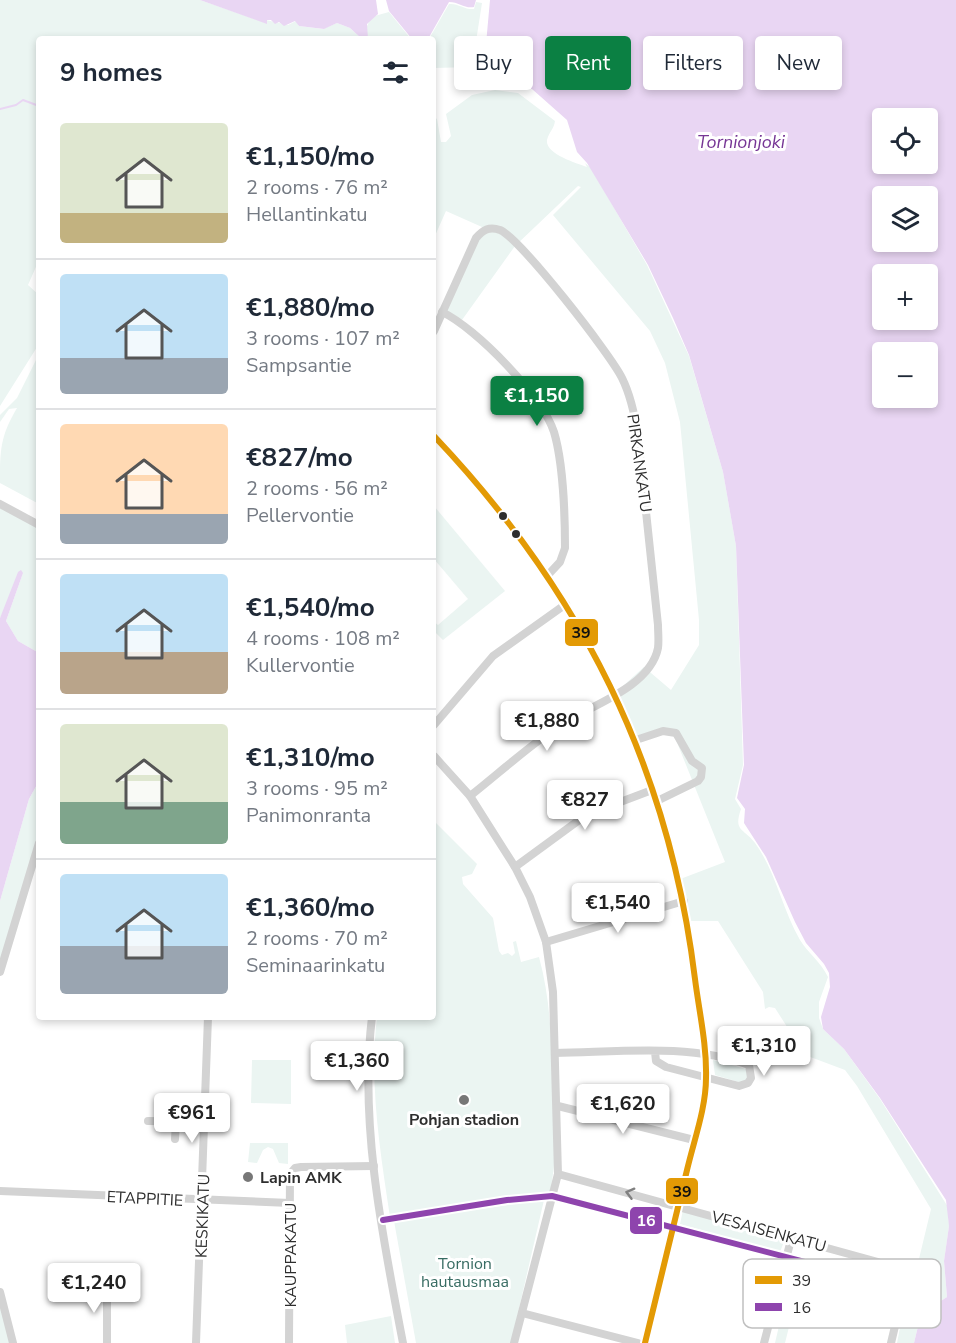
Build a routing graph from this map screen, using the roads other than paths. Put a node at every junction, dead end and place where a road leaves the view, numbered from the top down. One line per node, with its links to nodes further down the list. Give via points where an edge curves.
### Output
1 (442, 312): 2 (street); 6 (street, via 459,320 488,345 537,403 554,432 565,548 560,562); 8 (street, PIRKANKATU, via 476,238 483,230 492,228 510,237 596,339 622,379 633,409 644,478 658,648 652,662)
2 (436, 326)
3 (436, 438): 6 (street, via 473,478)
4 (0, 504): 5 (street)
5 (36, 523)
6 (547, 576): 7 (street)
7 (566, 604): 8 (street); 9 (street, via 493,656)
8 (616, 697): 10 (street); 13 (street, PIRKANKATU, via 561,725)
9 (436, 723)
10 (636, 740): 12 (street); 14 (street, via 663,731 675,733 692,761 702,768 698,781)
11 (436, 758): 13 (street)
12 (652, 790): 14 (street); 16 (street, via 586,815)
13 (470, 796): 16 (street)
14 (657, 801): 17 (street)
15 (36, 853): 19 (street)
16 (515, 867): 18 (street)
17 (684, 901): 18 (street); 24 (street)
18 (546, 942): 23 (street)
19 (0, 972)
20 (208, 1020): 29 (street, KESKIKATU)
21 (372, 1020): 32 (street, via 369,1055)
22 (655, 1052): 23 (street); 24 (street); 25 (street, via 656,1061 662,1066)
23 (555, 1053): 26 (street)
24 (704, 1053): 25 (street); 25 (street, via 749,1065 751,1071 748,1083 742,1086)
25 (706, 1077): 31 (street)
26 (558, 1106): 31 (street); 33 (street)
27 (148, 1121): 28 (street)
28 (176, 1122): 29 (street); 30 (street)
29 (205, 1122): 36 (street, KESKIKATU)
30 (175, 1139)
31 (694, 1140): 38 (street)
32 (374, 1166): 37 (street, KAUPPAKATU, via 295,1168 290,1174); 39 (street)
33 (558, 1174): 35 (street); 38 (street, VESAISENKATU, one-way to 33)
34 (0, 1191): 36 (street, ETAPPITIE)
35 (552, 1196): 39 (street, VESAISENKATU); 40 (street, VESAISENKATU); 47 (street)
36 (202, 1200): 37 (street, ETAPPITIE); 52 (street, KESKIKATU)
37 (290, 1203): 53 (street, KAUPPAKATU)
38 (678, 1207): 40 (street); 41 (street, VESAISENKATU)
39 (383, 1220): 54 (street)
40 (673, 1228): 42 (street, VESAISENKATU); 57 (street)
41 (792, 1236): 42 (street); 44 (street, VESAISENKATU)
42 (785, 1257): 43 (street, VESAISENKATU)
43 (793, 1259)
44 (868, 1259)
45 (107, 1284): 51 (street)
46 (0, 1292): 50 (street)
47 (522, 1313): 55 (street); 56 (street)
48 (768, 1328): 58 (street)
49 (895, 1328): 59 (street)
50 (13, 1343)
51 (106, 1343)
52 (196, 1343)
53 (289, 1343)
54 (403, 1343)
55 (514, 1343)
56 (638, 1343)
57 (645, 1343)
58 (764, 1343)
59 (891, 1343)

